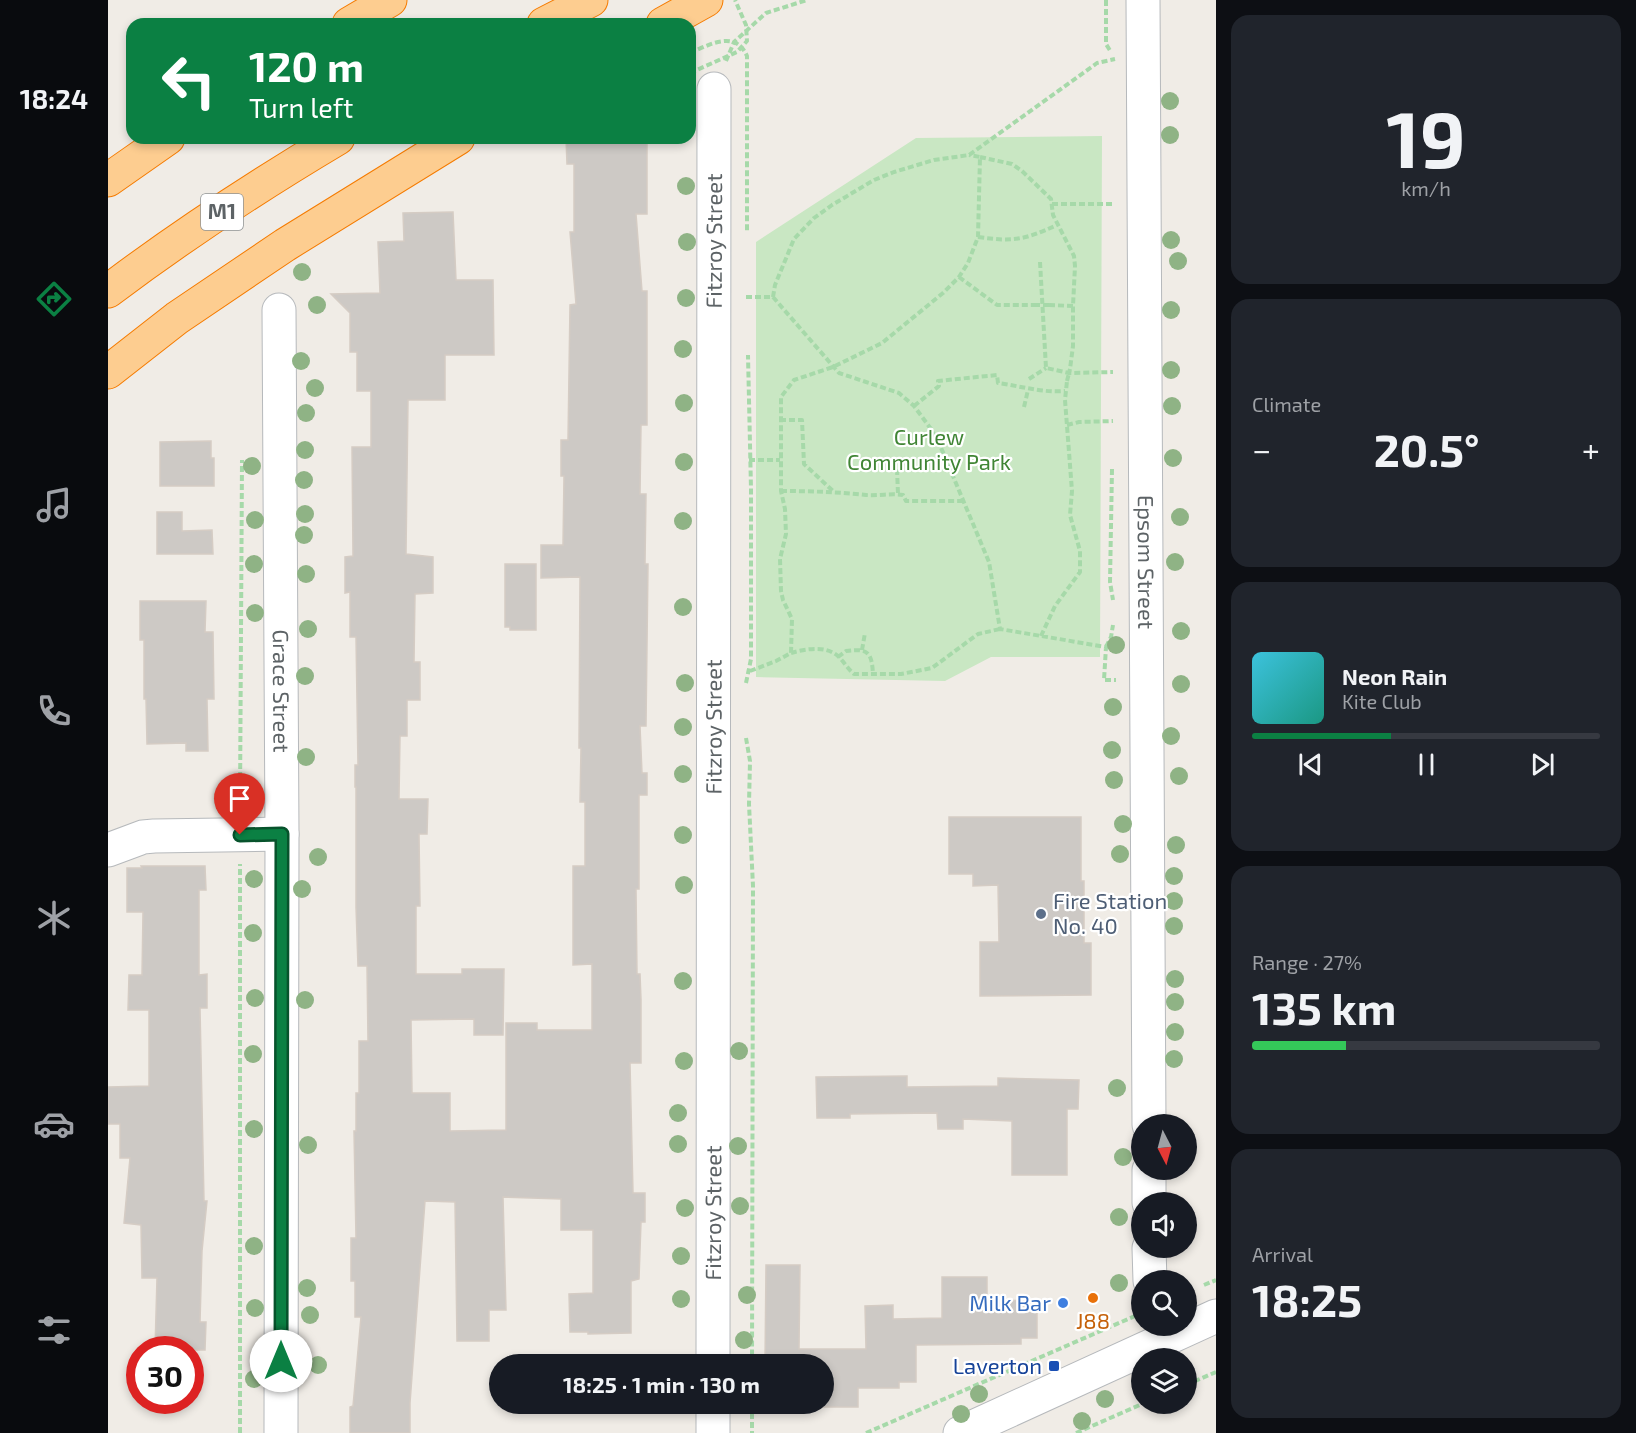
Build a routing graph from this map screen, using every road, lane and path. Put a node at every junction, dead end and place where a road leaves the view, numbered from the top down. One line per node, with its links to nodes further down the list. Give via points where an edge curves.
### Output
1 (390, 0): 9 (highway)
2 (591, 0): 10 (highway)
3 (706, 0): 11 (highway)
4 (735, 0): 14 (path, bridge, via 746,25 747,41)
5 (807, 0): 14 (path, via 766,13 734,42)
6 (1106, 0): 8 (path)
7 (1143, 0): 66 (street, Epsom Street)
8 (1106, 8)
9 (360, 18)
10 (556, 18)
11 (674, 18)
12 (696, 51): 27 (path, bridge, via 725,40 738,44 747,56)
13 (1115, 59): 19 (path, via 1097,63)
14 (702, 81): 77 (street, Fitzroy Street)
15 (136, 144): 21 (highway)
16 (159, 144): 22 (highway)
17 (328, 144): 31 (highway, M1, via 155,256)
18 (448, 144): 40 (highway, via 285,245 177,318)
19 (969, 155): 20 (path); 33 (path, via 934,160 874,180 814,218 794,239)
20 (980, 158): 23 (path, via 1012,164 1047,193); 26 (path)
21 (108, 159)
22 (108, 180)
23 (1052, 204): 24 (path); 25 (path)
24 (1115, 204)
25 (1057, 225): 26 (path, via 1020,240); 34 (path, via 1074,256)
26 (978, 237): 29 (path)
27 (747, 240)
28 (1040, 262): 39 (path)
29 (960, 277): 34 (path, bridge, via 997,305); 38 (path, via 882,343)
30 (746, 287): 32 (path)
31 (108, 291)
32 (746, 297): 33 (path); 35 (path)
33 (773, 297): 38 (path)
34 (1073, 306): 44 (path, bridge, via 1073,346)
35 (746, 308)
36 (279, 310): 69 (street, Grace Street)
37 (748, 353): 51 (path)
38 (833, 367): 45 (path, via 839,373 899,393); 47 (path, via 794,380 781,397)
39 (1046, 368): 41 (path, via 1069,373); 42 (path)
40 (108, 372)
41 (1113, 372)
42 (1029, 379)
43 (1028, 390): 44 (path); 45 (path, via 998,382 997,375 938,381 939,386); 46 (path)
44 (1065, 391): 49 (path)
45 (914, 406): 57 (path, via 942,450)
46 (1024, 407)
47 (780, 420): 52 (path); 55 (path, via 802,420 804,464)
48 (1113, 421): 49 (path)
49 (1067, 425): 60 (path, via 1070,515 1080,551 1080,572 1055,606)
50 (242, 460): 70 (path)
51 (749, 460): 52 (path); 64 (path)
52 (780, 460): 54 (path)
53 (897, 470): 56 (path)
54 (780, 491): 55 (path); 62 (path, via 786,519 780,560 781,591 792,620)
55 (834, 492): 56 (path)
56 (898, 494): 57 (path, via 906,501)
57 (962, 501): 58 (path, via 989,562)
58 (1000, 629): 60 (path); 65 (path, via 978,634 932,668)
59 (866, 633): 61 (path)
60 (1041, 636): 66 (path, via 1106,647 1104,680)
61 (862, 650): 63 (path, via 846,651); 65 (path, via 869,653 873,662)
62 (791, 653): 63 (path, via 822,649); 64 (path)
63 (838, 657): 65 (path, via 854,674)
64 (749, 671): 67 (path)
65 (873, 675)
66 (1147, 680): 72 (street, Epsom Street)
67 (745, 689)
68 (745, 729): 78 (path, via 750,761 753,886)
69 (282, 834): 70 (street); 85 (street, Grace Street)
70 (240, 835): 71 (street, via 143,837); 84 (path)
71 (108, 850)
72 (1149, 1114)
73 (1216, 1316): 75 (street)
74 (1131, 1318): 88 (path)
75 (1197, 1322)
76 (1151, 1336): 89 (street)
77 (713, 1354)
78 (752, 1354)
79 (1216, 1372): 80 (path)
80 (1197, 1380)
81 (1131, 1409): 90 (path)
82 (713, 1414): 86 (street)
83 (752, 1414): 87 (path)
84 (240, 1433)
85 (281, 1433)
86 (713, 1433)
87 (752, 1433)
88 (866, 1433)
89 (960, 1433)
90 (1076, 1433)

